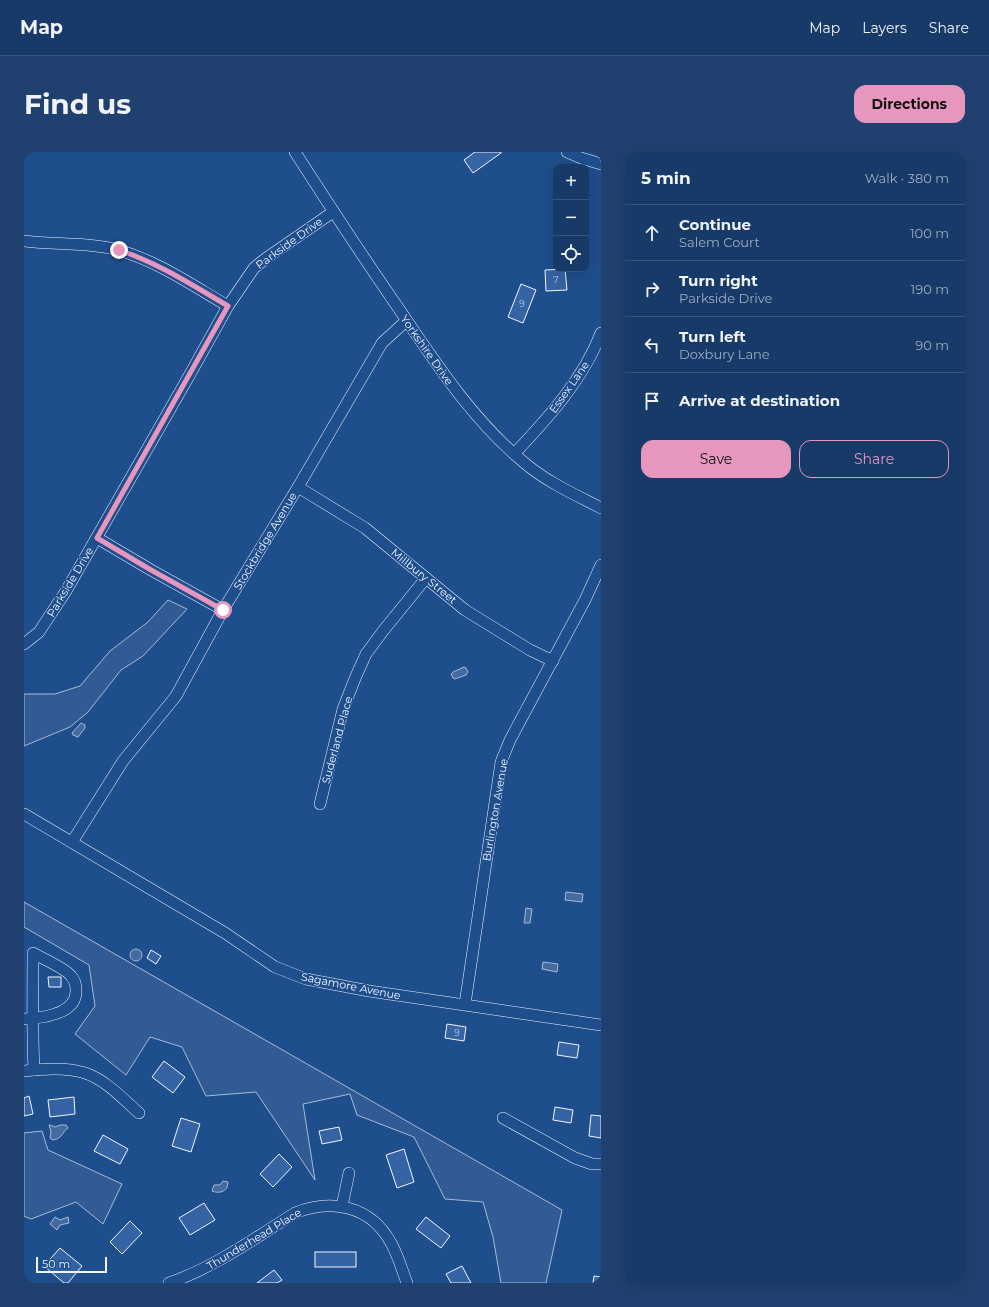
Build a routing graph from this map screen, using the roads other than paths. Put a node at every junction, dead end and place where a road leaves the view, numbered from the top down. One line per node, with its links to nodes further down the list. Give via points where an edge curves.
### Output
1 (295, 152): 5 (street, Yorkshire Drive)
2 (567, 152): 3 (street)
3 (582, 155): 4 (street)
4 (601, 164)
5 (333, 212): 7 (street, Parkside Drive, via 254,268); 8 (street, Yorkshire Drive)
6 (24, 241): 7 (street, via 101,247 135,256 161,267)
7 (228, 306): 13 (street, Parkside Drive)
8 (406, 321): 10 (street, Yorkshire Drive, via 472,412); 11 (street, Stockbridge Avenue, via 382,343)
9 (601, 333): 10 (street, Essex Lane, via 595,349 563,399)
10 (514, 454): 12 (street, Yorkshire Drive, via 550,481)
11 (298, 487): 15 (street, Millbury Street, via 365,528); 16 (street, Stockbridge Avenue)
12 (601, 508)
13 (97, 538): 16 (street); 17 (street, Parkside Drive, via 38,632)
14 (601, 565): 18 (street, Burlington Avenue)
15 (426, 578): 18 (street, Millbury Street, via 465,610 530,650); 19 (street, Suderland Place, via 366,654 343,709)
16 (223, 610): 21 (street, Stockbridge Avenue, via 176,696 123,761)
17 (24, 644)
18 (553, 661): 22 (street, Burlington Avenue, via 510,740 501,762)
19 (320, 804)
20 (24, 814): 21 (street, Sagamore Avenue)
21 (72, 842): 22 (street, Sagamore Avenue, via 225,933 275,967 306,979 369,991)
22 (465, 1004): 24 (street, Sagamore Avenue)
23 (28, 1018): 23 (street, via 33,953 70,975 76,983 76,996 71,1005 58,1013); 25 (street)
24 (601, 1025)
25 (29, 1071): 26 (street, via 68,1069 86,1073 102,1082)
26 (139, 1113)
27 (503, 1118): 28 (street, via 575,1158 592,1164)
28 (601, 1164)
29 (350, 1174): 30 (street)
30 (342, 1206): 31 (street, Thunderhead Place, via 320,1205 306,1208 217,1262); 32 (street, Thunderhead Place, via 366,1216 385,1233)
31 (169, 1283)
32 (407, 1283)

